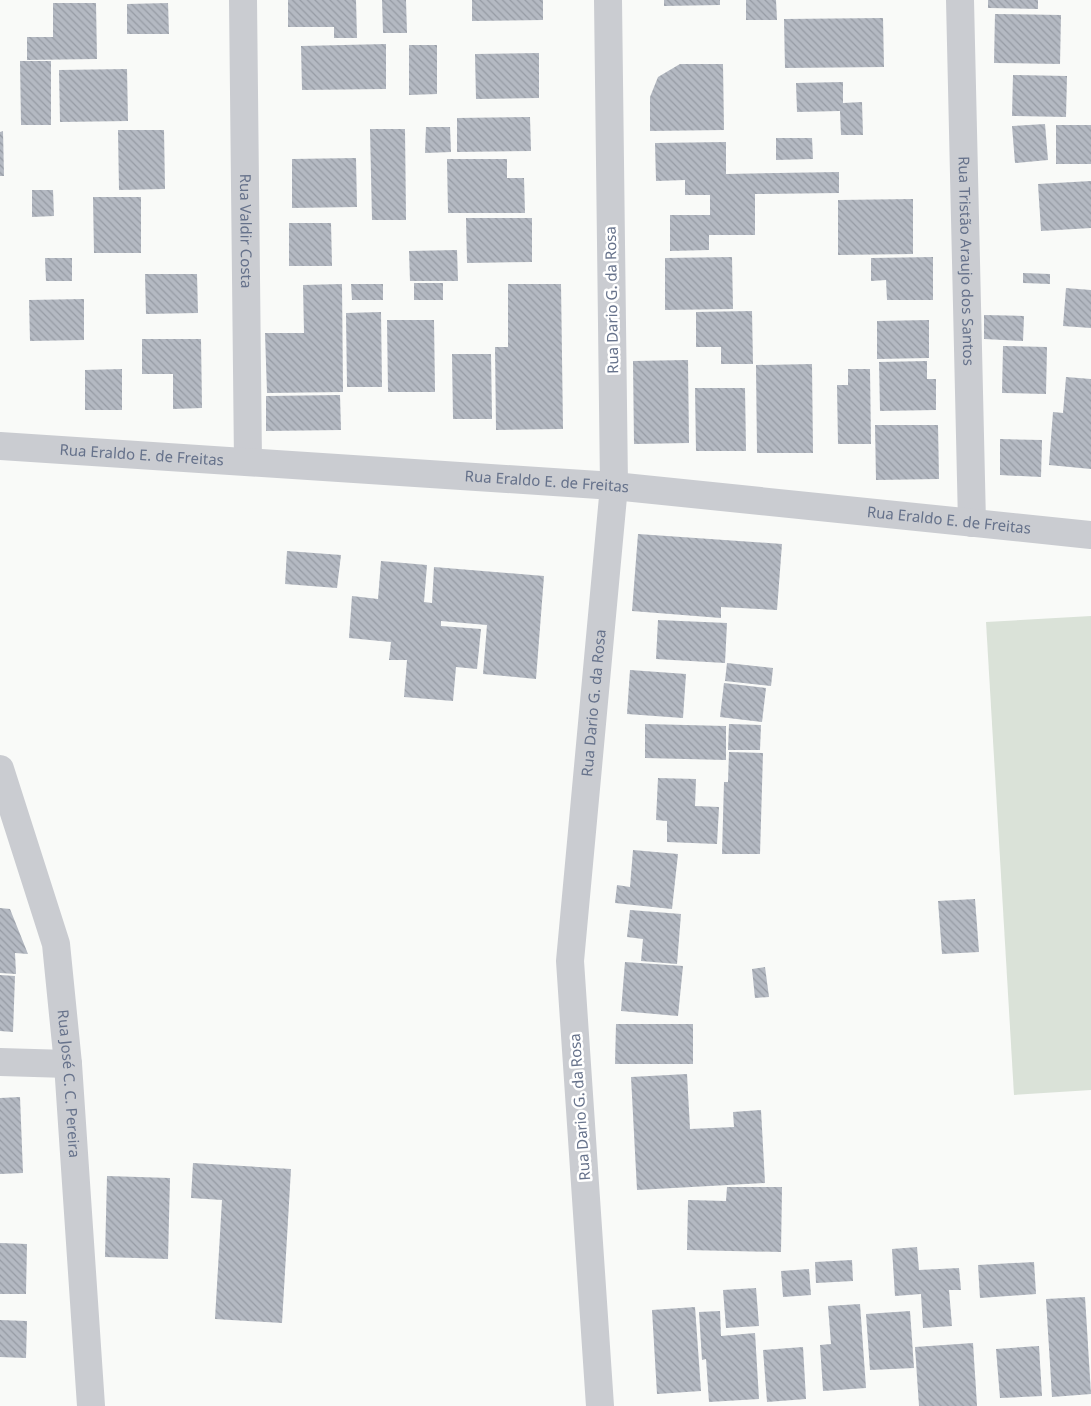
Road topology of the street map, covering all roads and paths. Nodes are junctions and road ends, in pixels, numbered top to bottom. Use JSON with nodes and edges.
{"nodes":[{"id":1,"x":243,"y":0,"type":"edge"},
{"id":2,"x":608,"y":0,"type":"edge"},
{"id":3,"x":960,"y":0,"type":"edge"},
{"id":4,"x":0,"y":446,"type":"edge"},
{"id":5,"x":248,"y":462,"type":"junction"},
{"id":6,"x":614,"y":486,"type":"junction"},
{"id":7,"x":972,"y":523,"type":"junction"},
{"id":8,"x":1091,"y":535,"type":"edge"},
{"id":9,"x":0,"y":769,"type":"edge"},
{"id":10,"x":0,"y":1062,"type":"edge"},
{"id":11,"x":68,"y":1064,"type":"junction"},
{"id":12,"x":92,"y":1406,"type":"edge"},
{"id":13,"x":600,"y":1406,"type":"edge"}],
"edges":[{"from":1,"to":5,"type":"street","name":"Rua Valdir Costa"},
{"from":2,"to":6,"type":"street","name":"Rua Dario G. da Rosa"},
{"from":3,"to":7,"type":"street","name":"Rua Tristão Araujo dos Santos"},
{"from":4,"to":5,"type":"street","name":"Rua Eraldo E. de Freitas"},
{"from":5,"to":6,"type":"street","name":"Rua Eraldo E. de Freitas"},
{"from":6,"to":7,"type":"street","name":"Rua Eraldo E. de Freitas"},
{"from":6,"to":13,"type":"street","name":"Rua Dario G. da Rosa"},
{"from":7,"to":8,"type":"street","name":"Rua Eraldo E. de Freitas"},
{"from":9,"to":11,"type":"street","name":"Rua José C. C. Pereira"},
{"from":10,"to":11,"type":"street"},
{"from":11,"to":12,"type":"street","name":"Rua José C. C. Pereira"}]}
